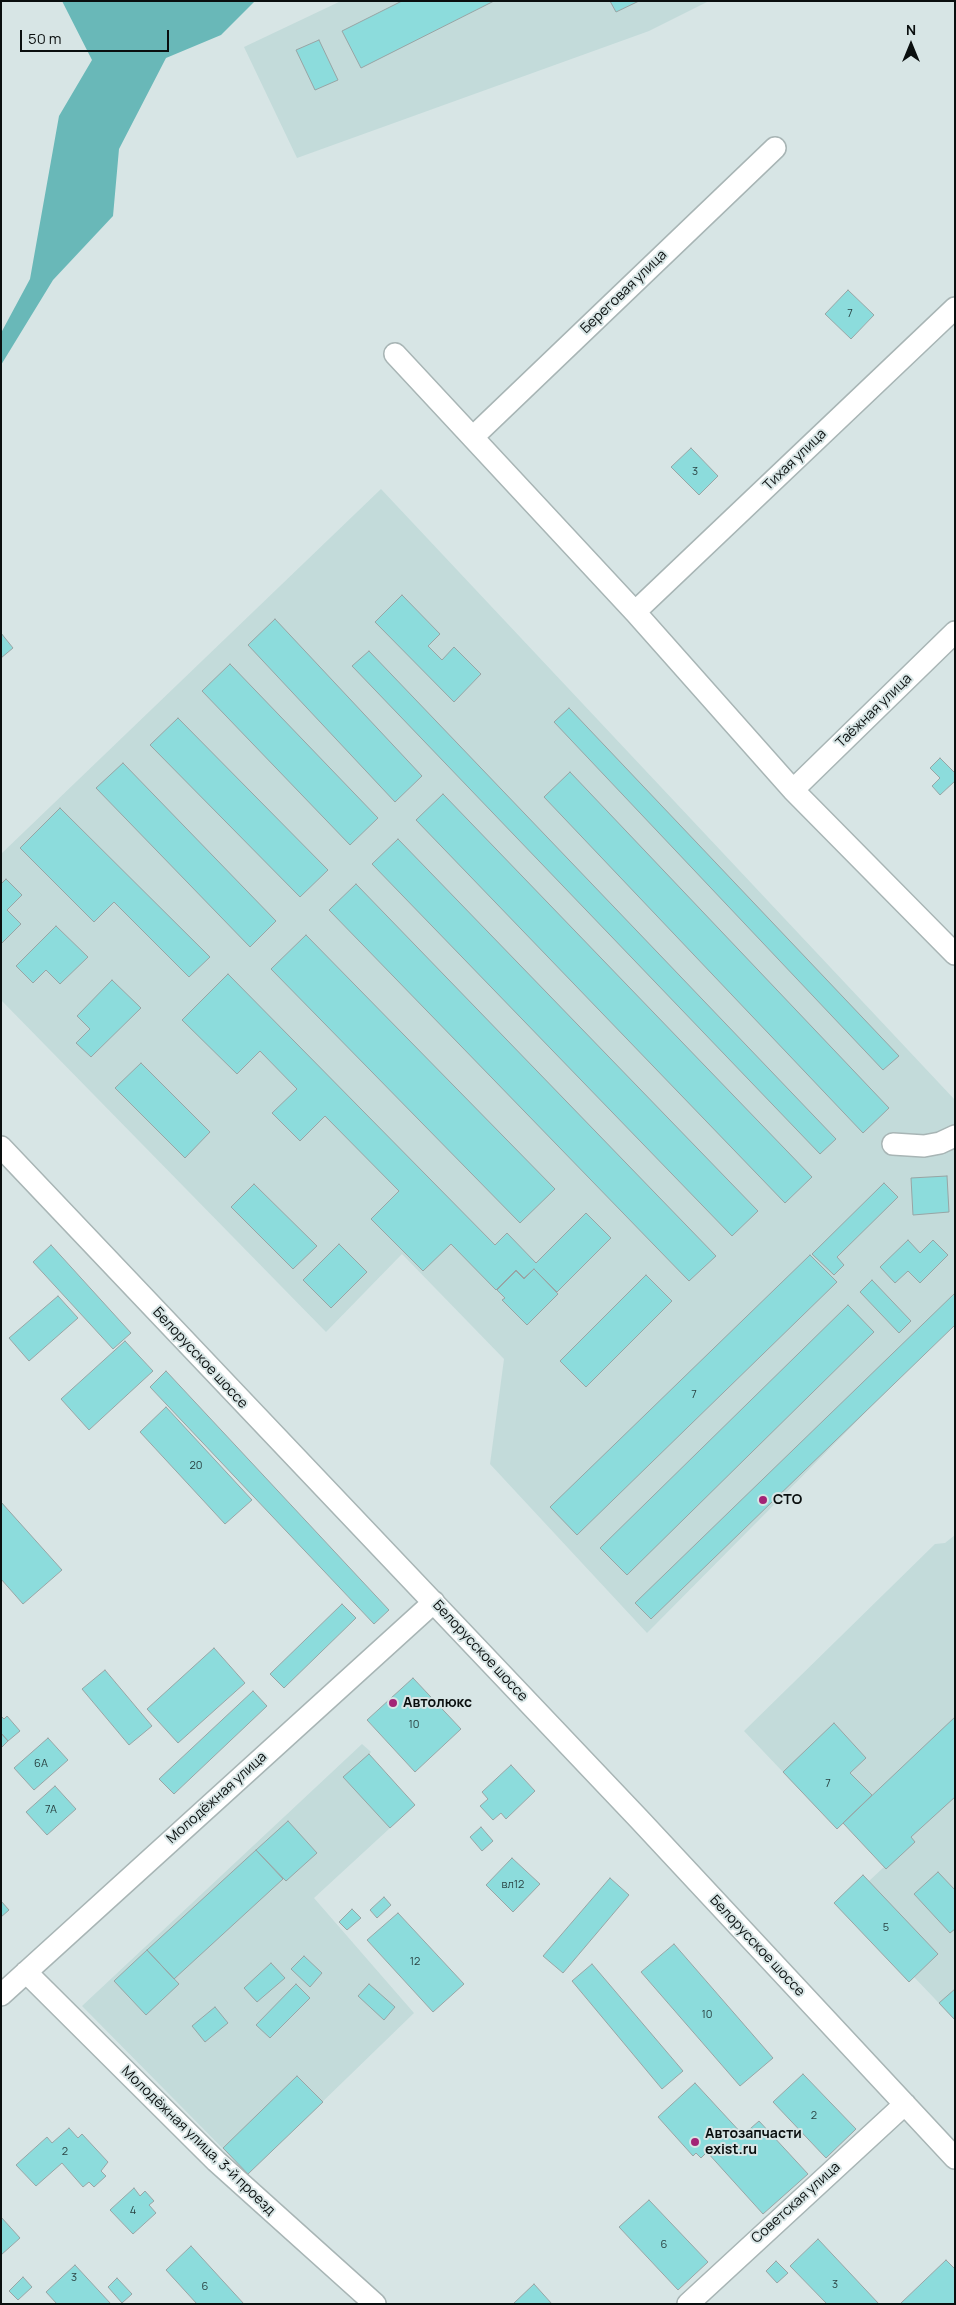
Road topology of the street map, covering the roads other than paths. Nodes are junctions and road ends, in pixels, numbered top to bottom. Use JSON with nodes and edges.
{"nodes":[{"id":1,"x":775,"y":148,"type":"dead end"},
{"id":2,"x":955,"y":308,"type":"edge"},
{"id":3,"x":395,"y":354,"type":"dead end"},
{"id":4,"x":472,"y":437,"type":"junction"},
{"id":5,"x":635,"y":612,"type":"junction"},
{"id":6,"x":955,"y":632,"type":"edge"},
{"id":7,"x":793,"y":790,"type":"junction"},
{"id":8,"x":955,"y":954,"type":"edge"},
{"id":9,"x":955,"y":1136,"type":"edge"},
{"id":10,"x":893,"y":1144,"type":"dead end"},
{"id":11,"x":1,"y":1147,"type":"edge"},
{"id":12,"x":434,"y":1602,"type":"junction"},
{"id":13,"x":26,"y":1972,"type":"junction"},
{"id":14,"x":1,"y":1995,"type":"edge"},
{"id":15,"x":905,"y":2104,"type":"junction"},
{"id":16,"x":955,"y":2158,"type":"edge"},
{"id":17,"x":375,"y":2304,"type":"edge"},
{"id":18,"x":688,"y":2304,"type":"edge"}],
"edges":[{"from":1,"to":4,"type":"street","name":"Береговая улица"},
{"from":2,"to":5,"type":"street","name":"Тихая улица"},
{"from":3,"to":4,"type":"street"},
{"from":4,"to":5,"type":"street"},
{"from":5,"to":7,"type":"street"},
{"from":6,"to":7,"type":"street","name":"Таёжная улица"},
{"from":7,"to":8,"type":"street"},
{"from":9,"to":10,"type":"street"},
{"from":11,"to":12,"type":"street","name":"Белорусское шоссе"},
{"from":12,"to":13,"type":"street","name":"Молодёжная улица"},
{"from":12,"to":15,"type":"street","name":"Белорусское шоссе"},
{"from":13,"to":14,"type":"street","name":"Молодёжная улица"},
{"from":13,"to":17,"type":"street","name":"Молодёжная улица, 3-й проезд"},
{"from":15,"to":16,"type":"street","name":"Белорусское шоссе"},
{"from":15,"to":18,"type":"street","name":"Советская улица"}]}
